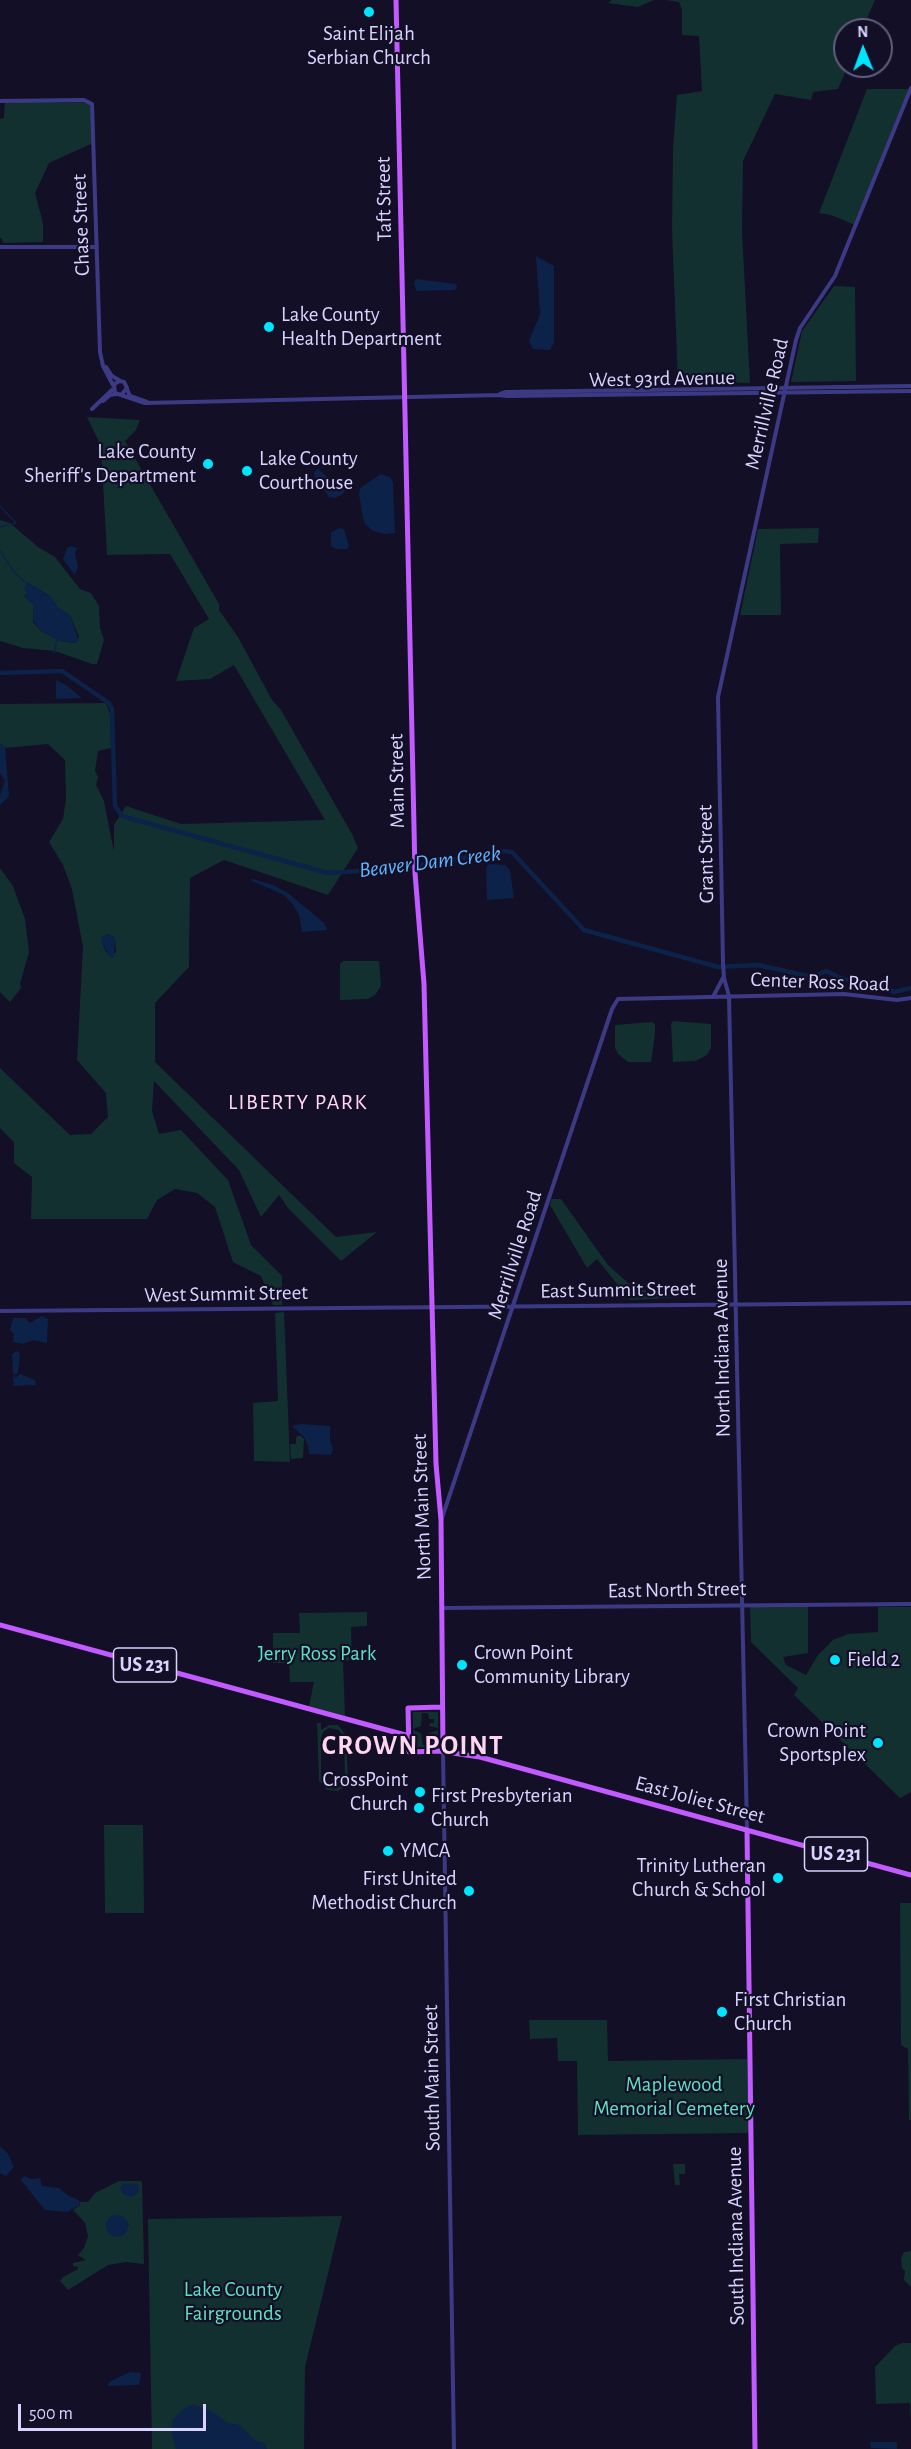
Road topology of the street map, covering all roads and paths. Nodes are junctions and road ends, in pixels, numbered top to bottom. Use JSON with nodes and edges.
{"nodes":[{"id":1,"x":396,"y":0,"type":"edge"},
{"id":2,"x":911,"y":88,"type":"edge"},
{"id":3,"x":0,"y":101,"type":"edge"},
{"id":4,"x":97,"y":247,"type":"junction"},
{"id":5,"x":0,"y":248,"type":"edge"},
{"id":6,"x":101,"y":346,"type":"junction"},
{"id":7,"x":120,"y":381,"type":"junction"},
{"id":8,"x":113,"y":387,"type":"junction"},
{"id":9,"x":127,"y":388,"type":"junction"},
{"id":10,"x":911,"y":388,"type":"edge"},
{"id":11,"x":785,"y":390,"type":"junction"},
{"id":12,"x":119,"y":394,"type":"junction"},
{"id":13,"x":405,"y":398,"type":"junction"},
{"id":14,"x":148,"y":402,"type":"junction"},
{"id":15,"x":97,"y":405,"type":"junction"},
{"id":16,"x":92,"y":409,"type":"dead end"},
{"id":17,"x":718,"y":710,"type":"joint"},
{"id":18,"x":724,"y":978,"type":"junction"},
{"id":19,"x":714,"y":996,"type":"junction"},
{"id":20,"x":729,"y":996,"type":"junction"},
{"id":21,"x":911,"y":998,"type":"edge"},
{"id":22,"x":618,"y":999,"type":"joint"},
{"id":23,"x":736,"y":1303,"type":"junction"},
{"id":24,"x":911,"y":1303,"type":"edge"},
{"id":25,"x":514,"y":1306,"type":"junction"},
{"id":26,"x":434,"y":1307,"type":"junction"},
{"id":27,"x":0,"y":1311,"type":"edge"},
{"id":28,"x":441,"y":1520,"type":"junction"},
{"id":29,"x":743,"y":1604,"type":"junction"},
{"id":30,"x":911,"y":1604,"type":"edge"},
{"id":31,"x":442,"y":1608,"type":"junction"},
{"id":32,"x":0,"y":1625,"type":"edge"},
{"id":33,"x":745,"y":1699,"type":"joint"},
{"id":34,"x":441,"y":1707,"type":"junction"},
{"id":35,"x":409,"y":1736,"type":"junction"},
{"id":36,"x":443,"y":1752,"type":"junction"},
{"id":37,"x":747,"y":1830,"type":"junction"},
{"id":38,"x":911,"y":1875,"type":"edge"},
{"id":39,"x":454,"y":2449,"type":"edge"},
{"id":40,"x":755,"y":2449,"type":"edge"}],
"edges":[{"from":1,"to":13,"type":"main road","name":"Taft Street"},
{"from":2,"to":11,"type":"street","name":"Merrillville Road"},
{"from":3,"to":4,"type":"street","name":"Chase Street"},
{"from":4,"to":5,"type":"street"},
{"from":4,"to":6,"type":"street","name":"Chase Street"},
{"from":6,"to":7,"type":"street"},
{"from":6,"to":8,"type":"street"},
{"from":7,"to":8,"type":"street"},
{"from":7,"to":9,"type":"street"},
{"from":8,"to":12,"type":"street"},
{"from":8,"to":15,"type":"street"},
{"from":9,"to":12,"type":"street"},
{"from":9,"to":14,"type":"street"},
{"from":10,"to":11,"type":"street","name":"West 93rd Avenue"},
{"from":11,"to":13,"type":"street","name":"West 93rd Avenue"},
{"from":11,"to":17,"type":"street","name":"Merrillville Road"},
{"from":12,"to":14,"type":"street","name":"West 93rd Avenue"},
{"from":12,"to":15,"type":"street"},
{"from":13,"to":14,"type":"street","name":"West 93rd Avenue"},
{"from":13,"to":26,"type":"main road","name":"Main Street"},
{"from":15,"to":16,"type":"street"},
{"from":17,"to":18,"type":"street","name":"Grant Street"},
{"from":18,"to":19,"type":"street"},
{"from":18,"to":20,"type":"street","name":"Grant Street"},
{"from":19,"to":20,"type":"street","name":"Center Ross Road"},
{"from":19,"to":22,"type":"street","name":"Center Ross Road"},
{"from":20,"to":21,"type":"street","name":"Center Ross Road"},
{"from":20,"to":23,"type":"street","name":"North Indiana Avenue"},
{"from":22,"to":25,"type":"street","name":"Merrillville Road"},
{"from":23,"to":24,"type":"street","name":"East Summit Street"},
{"from":23,"to":25,"type":"street","name":"East Summit Street"},
{"from":23,"to":29,"type":"street","name":"North Indiana Avenue"},
{"from":25,"to":26,"type":"street","name":"East Summit Street"},
{"from":25,"to":28,"type":"street","name":"Merrillville Road"},
{"from":26,"to":27,"type":"street","name":"West Summit Street"},
{"from":26,"to":28,"type":"main road","name":"North Main Street"},
{"from":28,"to":31,"type":"main road","name":"North Main Street"},
{"from":29,"to":30,"type":"street","name":"East North Street"},
{"from":29,"to":31,"type":"street","name":"East North Street"},
{"from":29,"to":33,"type":"street","name":"North Indiana Avenue"},
{"from":31,"to":34,"type":"main road","name":"North Main Street"},
{"from":32,"to":35,"type":"main road","number":"US 231"},
{"from":33,"to":37,"type":"street","name":"South Indiana Avenue"},
{"from":34,"to":35,"type":"main road","number":"US 231"},
{"from":34,"to":36,"type":"main road","name":"South Main Street"},
{"from":35,"to":36,"type":"main road","number":"US 231"},
{"from":36,"to":37,"type":"main road","name":"East Joliet Street","number":"US 231"},
{"from":36,"to":39,"type":"street","name":"South Main Street"},
{"from":37,"to":38,"type":"main road","name":"East Joliet Street","number":"US 231"},
{"from":37,"to":40,"type":"main road","name":"South Indiana Avenue"}]}
